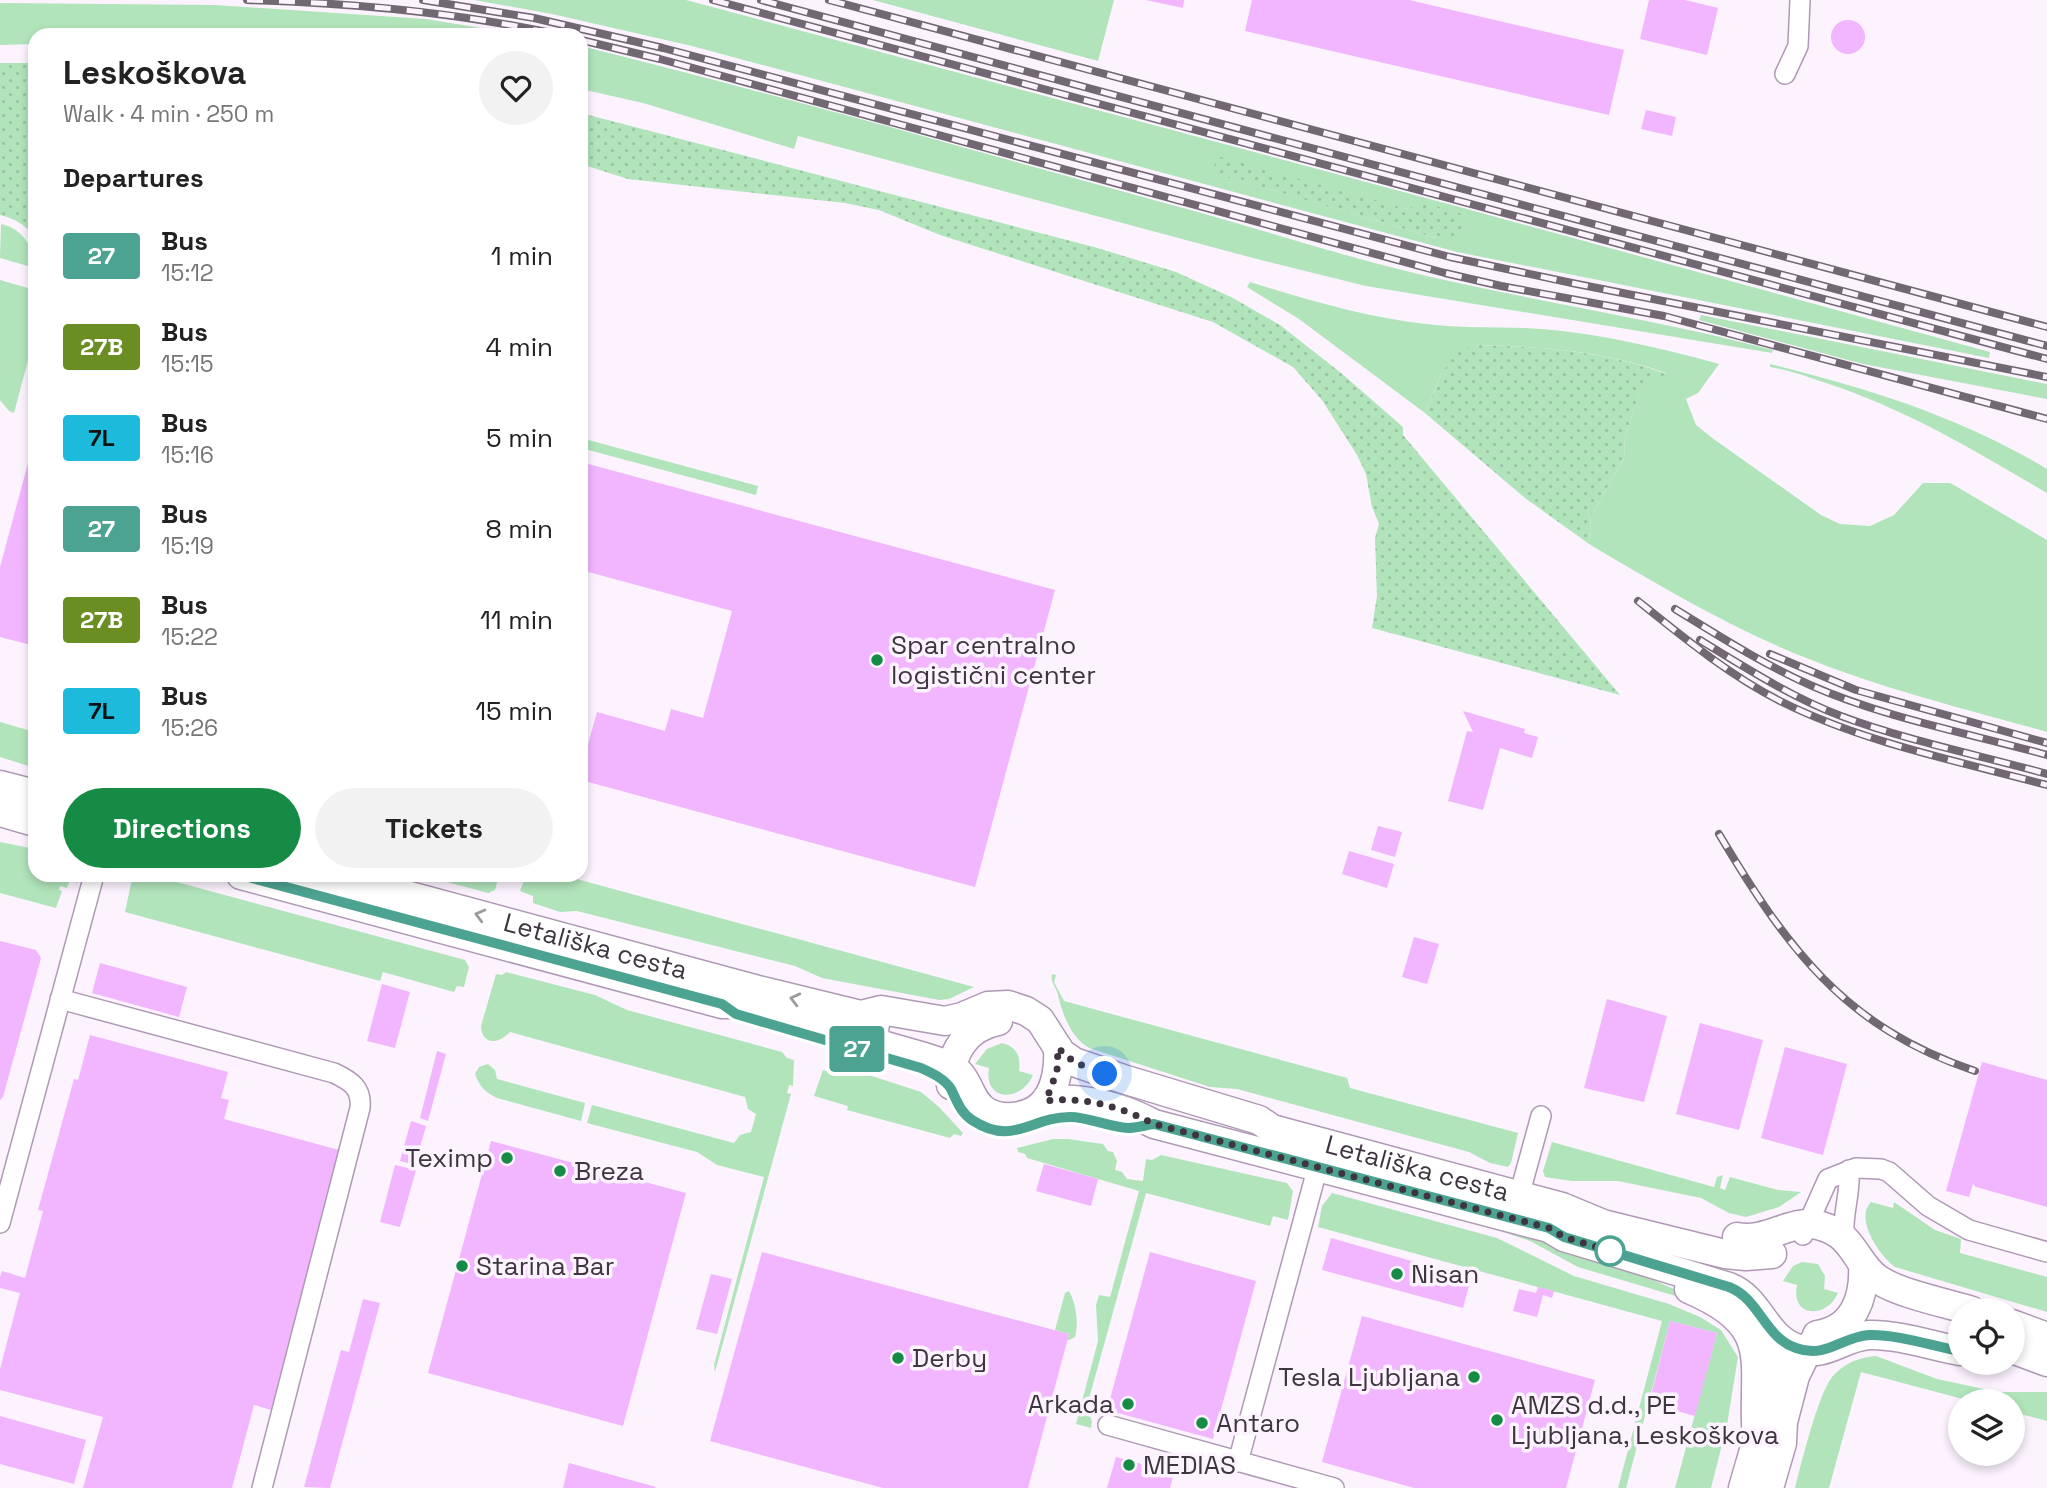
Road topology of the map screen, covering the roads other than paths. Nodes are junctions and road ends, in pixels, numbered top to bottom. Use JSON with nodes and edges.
{"nodes":[{"id":1,"x":1800,"y":0,"type":"edge"},
{"id":2,"x":1785,"y":74,"type":"dead end"},
{"id":3,"x":28,"y":795,"type":"edge"},
{"id":4,"x":1,"y":799,"type":"edge"},
{"id":5,"x":28,"y":817,"type":"edge"},
{"id":6,"x":92,"y":882,"type":"edge"},
{"id":7,"x":267,"y":882,"type":"edge"},
{"id":8,"x":358,"y":882,"type":"edge"},
{"id":9,"x":60,"y":999,"type":"junction"},
{"id":10,"x":861,"y":1015,"type":"junction"},
{"id":11,"x":966,"y":1037,"type":"junction"},
{"id":12,"x":1058,"y":1060,"type":"junction"},
{"id":13,"x":951,"y":1078,"type":"junction"},
{"id":14,"x":1046,"y":1101,"type":"junction"},
{"id":15,"x":1541,"y":1116,"type":"dead end"},
{"id":16,"x":1154,"y":1124,"type":"junction"},
{"id":17,"x":1318,"y":1166,"type":"junction"},
{"id":18,"x":1841,"y":1173,"type":"junction"},
{"id":19,"x":1520,"y":1196,"type":"junction"},
{"id":20,"x":1556,"y":1218,"type":"junction"},
{"id":21,"x":0,"y":1223,"type":"edge"},
{"id":22,"x":1805,"y":1231,"type":"junction"},
{"id":23,"x":1844,"y":1237,"type":"junction"},
{"id":24,"x":2047,"y":1252,"type":"edge"},
{"id":25,"x":1772,"y":1254,"type":"junction"},
{"id":26,"x":1657,"y":1265,"type":"junction"},
{"id":27,"x":1863,"y":1277,"type":"junction"},
{"id":28,"x":1756,"y":1295,"type":"junction"},
{"id":29,"x":1948,"y":1304,"type":"edge"},
{"id":30,"x":1948,"y":1315,"type":"edge"},
{"id":31,"x":1850,"y":1319,"type":"junction"},
{"id":32,"x":2025,"y":1329,"type":"edge"},
{"id":33,"x":1948,"y":1332,"type":"edge"},
{"id":34,"x":2025,"y":1334,"type":"edge"},
{"id":35,"x":1774,"y":1335,"type":"junction"},
{"id":36,"x":2047,"y":1337,"type":"edge"},
{"id":37,"x":1820,"y":1345,"type":"junction"},
{"id":38,"x":1948,"y":1349,"type":"edge"},
{"id":39,"x":2025,"y":1354,"type":"edge"},
{"id":40,"x":2025,"y":1362,"type":"edge"},
{"id":41,"x":2047,"y":1363,"type":"edge"},
{"id":42,"x":1108,"y":1425,"type":"dead end"},
{"id":43,"x":1769,"y":1442,"type":"junction"},
{"id":44,"x":1238,"y":1462,"type":"junction"},
{"id":45,"x":262,"y":1488,"type":"edge"},
{"id":46,"x":1334,"y":1488,"type":"edge"},
{"id":47,"x":1744,"y":1488,"type":"edge"},
{"id":48,"x":1769,"y":1488,"type":"edge"}],
"edges":[{"from":1,"to":2,"type":"street"},
{"from":3,"to":4,"type":"main road"},
{"from":4,"to":5,"type":"main road"},
{"from":6,"to":9,"type":"street"},
{"from":7,"to":13,"type":"main road","name":"Letališka cesta"},
{"from":10,"to":8,"type":"main road","name":"Letališka cesta","one_way":true},
{"from":9,"to":21,"type":"street"},
{"from":9,"to":45,"type":"street"},
{"from":10,"to":11,"type":"main road","name":"Letališka cesta"},
{"from":10,"to":12,"type":"main road","name":"Letališka cesta"},
{"from":11,"to":12,"type":"main road","name":"Letališka cesta"},
{"from":11,"to":13,"type":"main road"},
{"from":12,"to":14,"type":"main road"},
{"from":12,"to":19,"type":"main road","name":"Letališka cesta"},
{"from":13,"to":14,"type":"main road","name":"Letališka cesta"},
{"from":13,"to":16,"type":"main road","name":"Letališka cesta"},
{"from":14,"to":16,"type":"main road","name":"Letališka cesta"},
{"from":15,"to":19,"type":"street"},
{"from":16,"to":17,"type":"main road","name":"Letališka cesta"},
{"from":17,"to":20,"type":"main road","name":"Letališka cesta"},
{"from":17,"to":44,"type":"street"},
{"from":18,"to":22,"type":"street"},
{"from":18,"to":23,"type":"street"},
{"from":18,"to":24,"type":"street"},
{"from":19,"to":20,"type":"main road","name":"Letališka cesta"},
{"from":20,"to":22,"type":"main road","name":"Letališka cesta"},
{"from":20,"to":25,"type":"main road","name":"Letališka cesta"},
{"from":20,"to":26,"type":"main road","name":"Letališka cesta"},
{"from":20,"to":28,"type":"main road","name":"Letališka cesta"},
{"from":22,"to":23,"type":"main road"},
{"from":22,"to":25,"type":"main road","name":"Letališka cesta"},
{"from":22,"to":27,"type":"main road"},
{"from":23,"to":27,"type":"main road"},
{"from":25,"to":28,"type":"main road"},
{"from":26,"to":28,"type":"main road","name":"Letališka cesta"},
{"from":26,"to":43,"type":"main road"},
{"from":27,"to":29,"type":"main road"},
{"from":27,"to":30,"type":"main road"},
{"from":27,"to":31,"type":"main road"},
{"from":28,"to":35,"type":"main road","name":"Letališka cesta"},
{"from":28,"to":37,"type":"main road","name":"Letališka cesta"},
{"from":31,"to":33,"type":"main road"},
{"from":31,"to":37,"type":"main road"},
{"from":32,"to":36,"type":"main road"},
{"from":34,"to":36,"type":"main road"},
{"from":35,"to":37,"type":"main road"},
{"from":35,"to":43,"type":"main road"},
{"from":37,"to":38,"type":"main road"},
{"from":37,"to":43,"type":"main road"},
{"from":39,"to":41,"type":"main road"},
{"from":40,"to":41,"type":"main road"},
{"from":42,"to":44,"type":"street"},
{"from":43,"to":47,"type":"main road"},
{"from":43,"to":48,"type":"main road"},
{"from":44,"to":46,"type":"street"}]}
